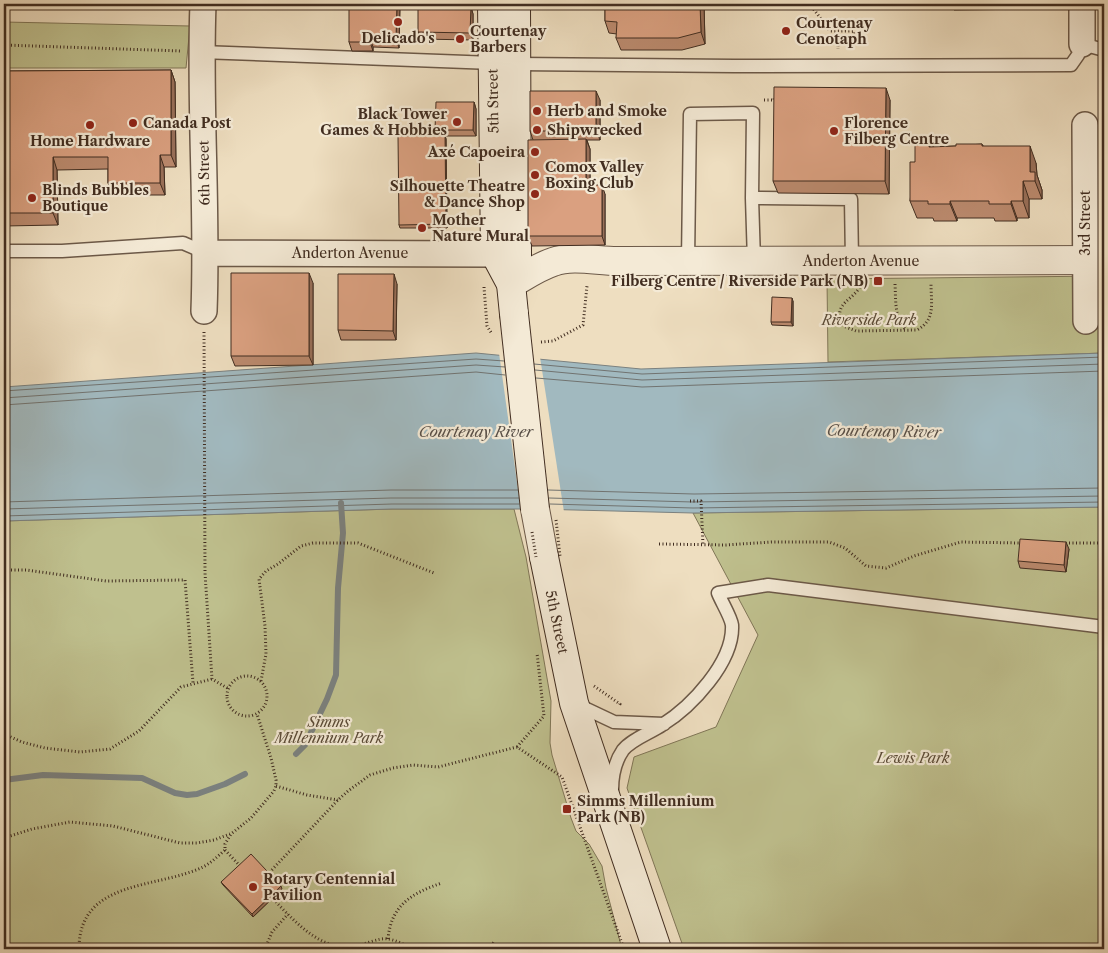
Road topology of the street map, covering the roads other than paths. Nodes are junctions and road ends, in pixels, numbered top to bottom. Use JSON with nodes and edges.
{"nodes":[{"id":1,"x":203,"y":4,"type":"edge"},
{"id":2,"x":492,"y":4,"type":"edge"},
{"id":3,"x":516,"y":4,"type":"edge"},
{"id":4,"x":1082,"y":4,"type":"edge"},
{"id":5,"x":1093,"y":47,"type":"edge"},
{"id":6,"x":201,"y":52,"type":"junction"},
{"id":7,"x":505,"y":64,"type":"junction"},
{"id":8,"x":1085,"y":125,"type":"dead end"},
{"id":9,"x":752,"y":198,"type":"junction"},
{"id":10,"x":4,"y":251,"type":"edge"},
{"id":11,"x":206,"y":253,"type":"junction"},
{"id":12,"x":495,"y":254,"type":"junction"},
{"id":13,"x":1095,"y":260,"type":"edge"},
{"id":14,"x":688,"y":261,"type":"junction"},
{"id":15,"x":754,"y":261,"type":"junction"},
{"id":16,"x":857,"y":261,"type":"junction"},
{"id":17,"x":511,"y":284,"type":"junction"},
{"id":18,"x":204,"y":311,"type":"road end"},
{"id":19,"x":1086,"y":321,"type":"dead end"},
{"id":20,"x":1104,"y":627,"type":"edge"},
{"id":21,"x":574,"y":703,"type":"junction"},
{"id":22,"x":664,"y":724,"type":"junction"},
{"id":23,"x":611,"y":814,"type":"junction"},
{"id":24,"x":657,"y":949,"type":"edge"}],
"edges":[{"from":1,"to":6,"type":"street","name":"6th Street"},
{"from":2,"to":7,"type":"main road","name":"5th Street"},
{"from":3,"to":7,"type":"main road","name":"5th Street"},
{"from":4,"to":5,"type":"street"},
{"from":5,"to":7,"type":"lane"},
{"from":6,"to":7,"type":"lane"},
{"from":6,"to":11,"type":"street","name":"6th Street"},
{"from":7,"to":12,"type":"main road","name":"5th Street"},
{"from":7,"to":17,"type":"main road","name":"5th Street"},
{"from":8,"to":13,"type":"street","name":"3rd Street"},
{"from":9,"to":14,"type":"lane"},
{"from":9,"to":15,"type":"lane"},
{"from":9,"to":16,"type":"lane"},
{"from":10,"to":11,"type":"lane"},
{"from":11,"to":12,"type":"street","name":"Anderton Avenue"},
{"from":11,"to":18,"type":"street","name":"6th Street"},
{"from":12,"to":17,"type":"main road","name":"5th Street"},
{"from":13,"to":16,"type":"main road","name":"Anderton Avenue"},
{"from":13,"to":19,"type":"street","name":"3rd Street"},
{"from":14,"to":15,"type":"main road","name":"Anderton Avenue"},
{"from":14,"to":17,"type":"main road","name":"Anderton Avenue"},
{"from":15,"to":16,"type":"main road","name":"Anderton Avenue"},
{"from":17,"to":21,"type":"main road","name":"5th Street","bridge":true},
{"from":20,"to":22,"type":"lane"},
{"from":21,"to":22,"type":"lane"},
{"from":21,"to":23,"type":"main road","name":"5th Street"},
{"from":22,"to":23,"type":"lane"},
{"from":23,"to":24,"type":"main road","name":"5th Street"}]}
